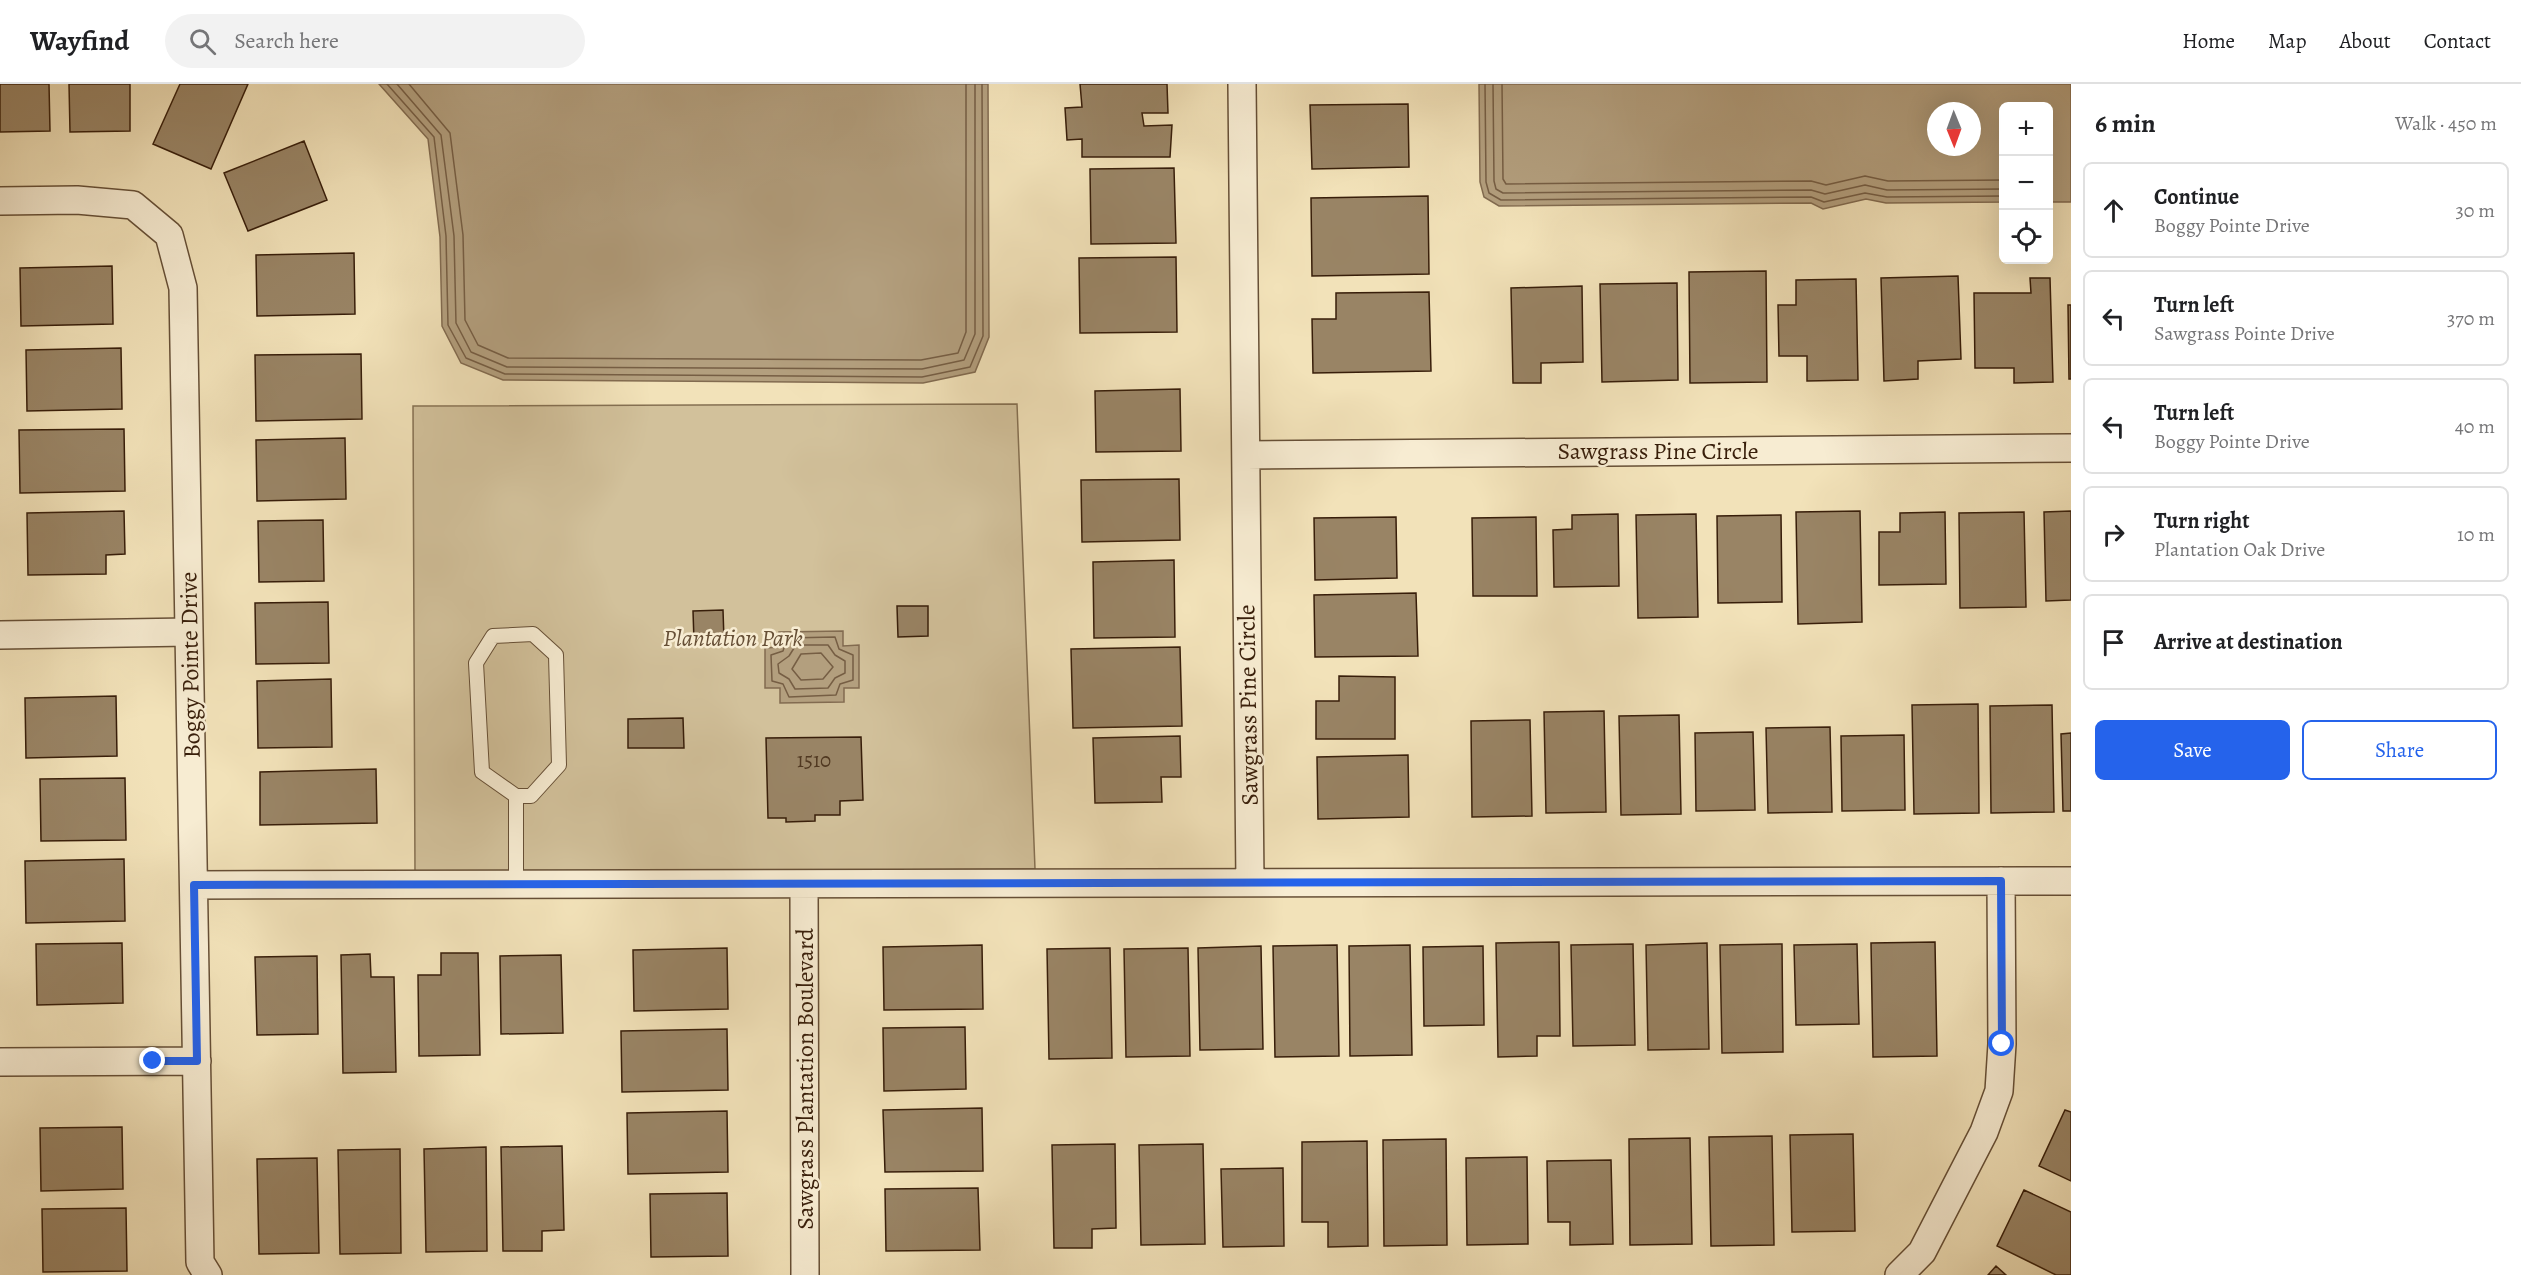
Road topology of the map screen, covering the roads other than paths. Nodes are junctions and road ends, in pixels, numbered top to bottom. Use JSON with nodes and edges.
{"nodes":[{"id":1,"x":1242,"y":84,"type":"edge"},
{"id":2,"x":0,"y":201,"type":"edge"},
{"id":3,"x":2071,"y":448,"type":"edge"},
{"id":4,"x":1246,"y":455,"type":"junction"},
{"id":5,"x":189,"y":632,"type":"junction"},
{"id":6,"x":0,"y":635,"type":"edge"},
{"id":7,"x":516,"y":796,"type":"junction"},
{"id":8,"x":2001,"y":881,"type":"junction"},
{"id":9,"x":2071,"y":881,"type":"edge"},
{"id":10,"x":1250,"y":882,"type":"junction"},
{"id":11,"x":516,"y":884,"type":"junction"},
{"id":12,"x":804,"y":884,"type":"junction"},
{"id":13,"x":194,"y":885,"type":"junction"},
{"id":14,"x":197,"y":1061,"type":"junction"},
{"id":15,"x":0,"y":1062,"type":"edge"},
{"id":16,"x":207,"y":1275,"type":"edge"},
{"id":17,"x":805,"y":1275,"type":"edge"},
{"id":18,"x":1899,"y":1275,"type":"edge"}],
"edges":[{"from":1,"to":4,"type":"street","name":"Sawgrass Pine Circle"},
{"from":2,"to":5,"type":"street","name":"Boggy Pointe Drive"},
{"from":3,"to":4,"type":"street","name":"Sawgrass Pine Circle"},
{"from":4,"to":10,"type":"street","name":"Sawgrass Pine Circle"},
{"from":5,"to":6,"type":"street"},
{"from":5,"to":13,"type":"street","name":"Boggy Pointe Drive"},
{"from":7,"to":7,"type":"lane"},
{"from":7,"to":11,"type":"lane"},
{"from":8,"to":9,"type":"street"},
{"from":8,"to":10,"type":"street"},
{"from":8,"to":18,"type":"street"},
{"from":10,"to":12,"type":"street"},
{"from":11,"to":12,"type":"street"},
{"from":11,"to":13,"type":"street"},
{"from":12,"to":17,"type":"street","name":"Sawgrass Plantation Boulevard"},
{"from":13,"to":14,"type":"street","name":"Boggy Pointe Drive"},
{"from":14,"to":15,"type":"street"},
{"from":14,"to":16,"type":"street","name":"Boggy Pointe Drive"}]}
